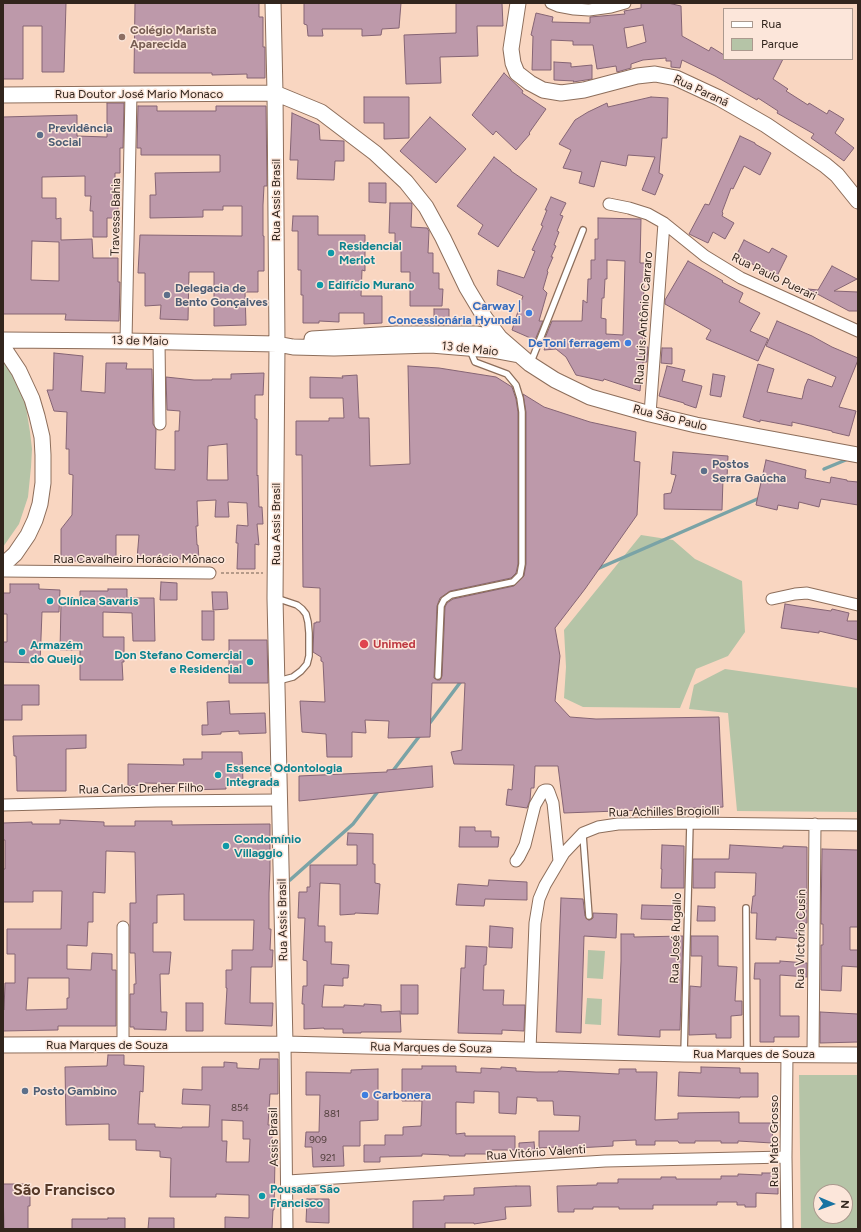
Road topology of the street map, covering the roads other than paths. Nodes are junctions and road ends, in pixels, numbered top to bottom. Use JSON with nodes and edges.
{"nodes":[{"id":1,"x":273,"y":3,"type":"edge"},
{"id":2,"x":518,"y":3,"type":"edge"},
{"id":3,"x":551,"y":3,"type":"edge"},
{"id":4,"x":625,"y":3,"type":"edge"},
{"id":5,"x":131,"y":93,"type":"junction"},
{"id":6,"x":275,"y":93,"type":"junction"},
{"id":7,"x":3,"y":95,"type":"edge"},
{"id":8,"x":858,"y":201,"type":"edge"},
{"id":9,"x":609,"y":204,"type":"dead end"},
{"id":10,"x":664,"y":223,"type":"junction"},
{"id":11,"x":582,"y":230,"type":"dead end"},
{"id":12,"x":858,"y":331,"type":"edge"},
{"id":13,"x":493,"y":337,"type":"junction"},
{"id":14,"x":3,"y":340,"type":"edge"},
{"id":15,"x":126,"y":340,"type":"junction"},
{"id":16,"x":159,"y":341,"type":"junction"},
{"id":17,"x":277,"y":344,"type":"junction"},
{"id":18,"x":431,"y":345,"type":"junction"},
{"id":19,"x":3,"y":347,"type":"edge"},
{"id":20,"x":469,"y":348,"type":"junction"},
{"id":21,"x":524,"y":360,"type":"junction"},
{"id":22,"x":650,"y":414,"type":"junction"},
{"id":23,"x":160,"y":424,"type":"dead end"},
{"id":24,"x":858,"y":455,"type":"edge"},
{"id":25,"x":3,"y":565,"type":"edge"},
{"id":26,"x":3,"y":571,"type":"edge"},
{"id":27,"x":210,"y":573,"type":"road end"},
{"id":28,"x":276,"y":598,"type":"junction"},
{"id":29,"x":772,"y":599,"type":"dead end"},
{"id":30,"x":858,"y":605,"type":"edge"},
{"id":31,"x":438,"y":676,"type":"dead end"},
{"id":32,"x":278,"y":681,"type":"junction"},
{"id":33,"x":280,"y":800,"type":"junction"},
{"id":34,"x":3,"y":805,"type":"edge"},
{"id":35,"x":690,"y":823,"type":"junction"},
{"id":36,"x":815,"y":824,"type":"junction"},
{"id":37,"x":858,"y":825,"type":"edge"},
{"id":38,"x":583,"y":833,"type":"junction"},
{"id":39,"x":559,"y":861,"type":"junction"},
{"id":40,"x":516,"y":862,"type":"dead end"},
{"id":41,"x":746,"y":908,"type":"dead end"},
{"id":42,"x":589,"y":916,"type":"dead end"},
{"id":43,"x":123,"y":928,"type":"dead end"},
{"id":44,"x":285,"y":1044,"type":"junction"},
{"id":45,"x":3,"y":1045,"type":"edge"},
{"id":46,"x":123,"y":1045,"type":"junction"},
{"id":47,"x":530,"y":1050,"type":"junction"},
{"id":48,"x":684,"y":1054,"type":"junction"},
{"id":49,"x":748,"y":1054,"type":"junction"},
{"id":50,"x":787,"y":1054,"type":"junction"},
{"id":51,"x":812,"y":1054,"type":"junction"},
{"id":52,"x":858,"y":1055,"type":"edge"},
{"id":53,"x":786,"y":1157,"type":"junction"},
{"id":54,"x":288,"y":1181,"type":"junction"},
{"id":55,"x":287,"y":1229,"type":"edge"},
{"id":56,"x":788,"y":1229,"type":"edge"}],
"edges":[{"from":1,"to":6,"type":"street","name":"Rua Assis Brasil"},
{"from":2,"to":8,"type":"street","name":"Rua Paraná"},
{"from":3,"to":4,"type":"street"},
{"from":5,"to":6,"type":"street","name":"Rua Doutor José Mario Monaco"},
{"from":5,"to":7,"type":"street","name":"Rua Doutor José Mario Monaco"},
{"from":5,"to":15,"type":"street","name":"Travessa Bahia"},
{"from":6,"to":13,"type":"street","name":"Rua São Paulo"},
{"from":6,"to":17,"type":"street","name":"Rua Assis Brasil"},
{"from":9,"to":10,"type":"street","name":"Rua Paulo Puerari"},
{"from":10,"to":12,"type":"street","name":"Rua Paulo Puerari"},
{"from":10,"to":22,"type":"street","name":"Rua Luis Antônio Carraro"},
{"from":11,"to":21,"type":"lane"},
{"from":13,"to":17,"type":"street","name":"13 de Maio"},
{"from":13,"to":18,"type":"street"},
{"from":13,"to":21,"type":"street","name":"Rua São Paulo"},
{"from":14,"to":15,"type":"street","name":"13 de Maio"},
{"from":15,"to":16,"type":"street","name":"13 de Maio"},
{"from":16,"to":17,"type":"street","name":"13 de Maio"},
{"from":16,"to":23,"type":"street"},
{"from":17,"to":18,"type":"street","name":"13 de Maio"},
{"from":17,"to":28,"type":"street","name":"Rua Assis Brasil"},
{"from":18,"to":20,"type":"street","name":"13 de Maio"},
{"from":19,"to":25,"type":"street"},
{"from":20,"to":21,"type":"street","name":"13 de Maio"},
{"from":20,"to":31,"type":"lane"},
{"from":21,"to":22,"type":"street","name":"Rua São Paulo"},
{"from":22,"to":24,"type":"street","name":"Rua São Paulo"},
{"from":26,"to":27,"type":"street","name":"Rua Cavalheiro Horácio Mônaco"},
{"from":28,"to":32,"type":"street","name":"Rua Assis Brasil"},
{"from":28,"to":32,"type":"lane"},
{"from":29,"to":30,"type":"street"},
{"from":32,"to":33,"type":"street","name":"Rua Assis Brasil"},
{"from":33,"to":34,"type":"street","name":"Rua Carlos Dreher Filho"},
{"from":33,"to":44,"type":"street","name":"Rua Assis Brasil"},
{"from":35,"to":36,"type":"street","name":"Rua Achilles Brogiolli"},
{"from":35,"to":38,"type":"street","name":"Rua Achilles Brogiolli"},
{"from":35,"to":48,"type":"lane","name":"Rua José Rugallo"},
{"from":36,"to":37,"type":"street","name":"Rua Achilles Brogiolli"},
{"from":36,"to":51,"type":"street","name":"Rua VIctorio Cusin"},
{"from":38,"to":39,"type":"street","name":"Rua Achilles Brogiolli"},
{"from":38,"to":42,"type":"lane"},
{"from":39,"to":40,"type":"street"},
{"from":39,"to":47,"type":"street","name":"Rua Achilles Brogiolli"},
{"from":41,"to":49,"type":"lane"},
{"from":43,"to":46,"type":"street"},
{"from":44,"to":46,"type":"street","name":"Rua Marques de Souza"},
{"from":44,"to":47,"type":"street","name":"Rua Marques de Souza"},
{"from":44,"to":54,"type":"street","name":"Assis Brasil"},
{"from":45,"to":46,"type":"street","name":"Rua Marques de Souza"},
{"from":47,"to":48,"type":"street","name":"Rua Marques de Souza"},
{"from":48,"to":49,"type":"street","name":"Rua Marques de Souza"},
{"from":49,"to":50,"type":"street","name":"Rua Marques de Souza"},
{"from":50,"to":51,"type":"street","name":"Rua Marques de Souza"},
{"from":50,"to":53,"type":"street","name":"Rua Mato Grosso"},
{"from":51,"to":52,"type":"street","name":"Rua Marques de Souza"},
{"from":53,"to":54,"type":"street","name":"Rua Vitório Valenti"},
{"from":53,"to":56,"type":"street","name":"Rua Mato Grosso"},
{"from":54,"to":55,"type":"street","name":"Assis Brasil"}]}
